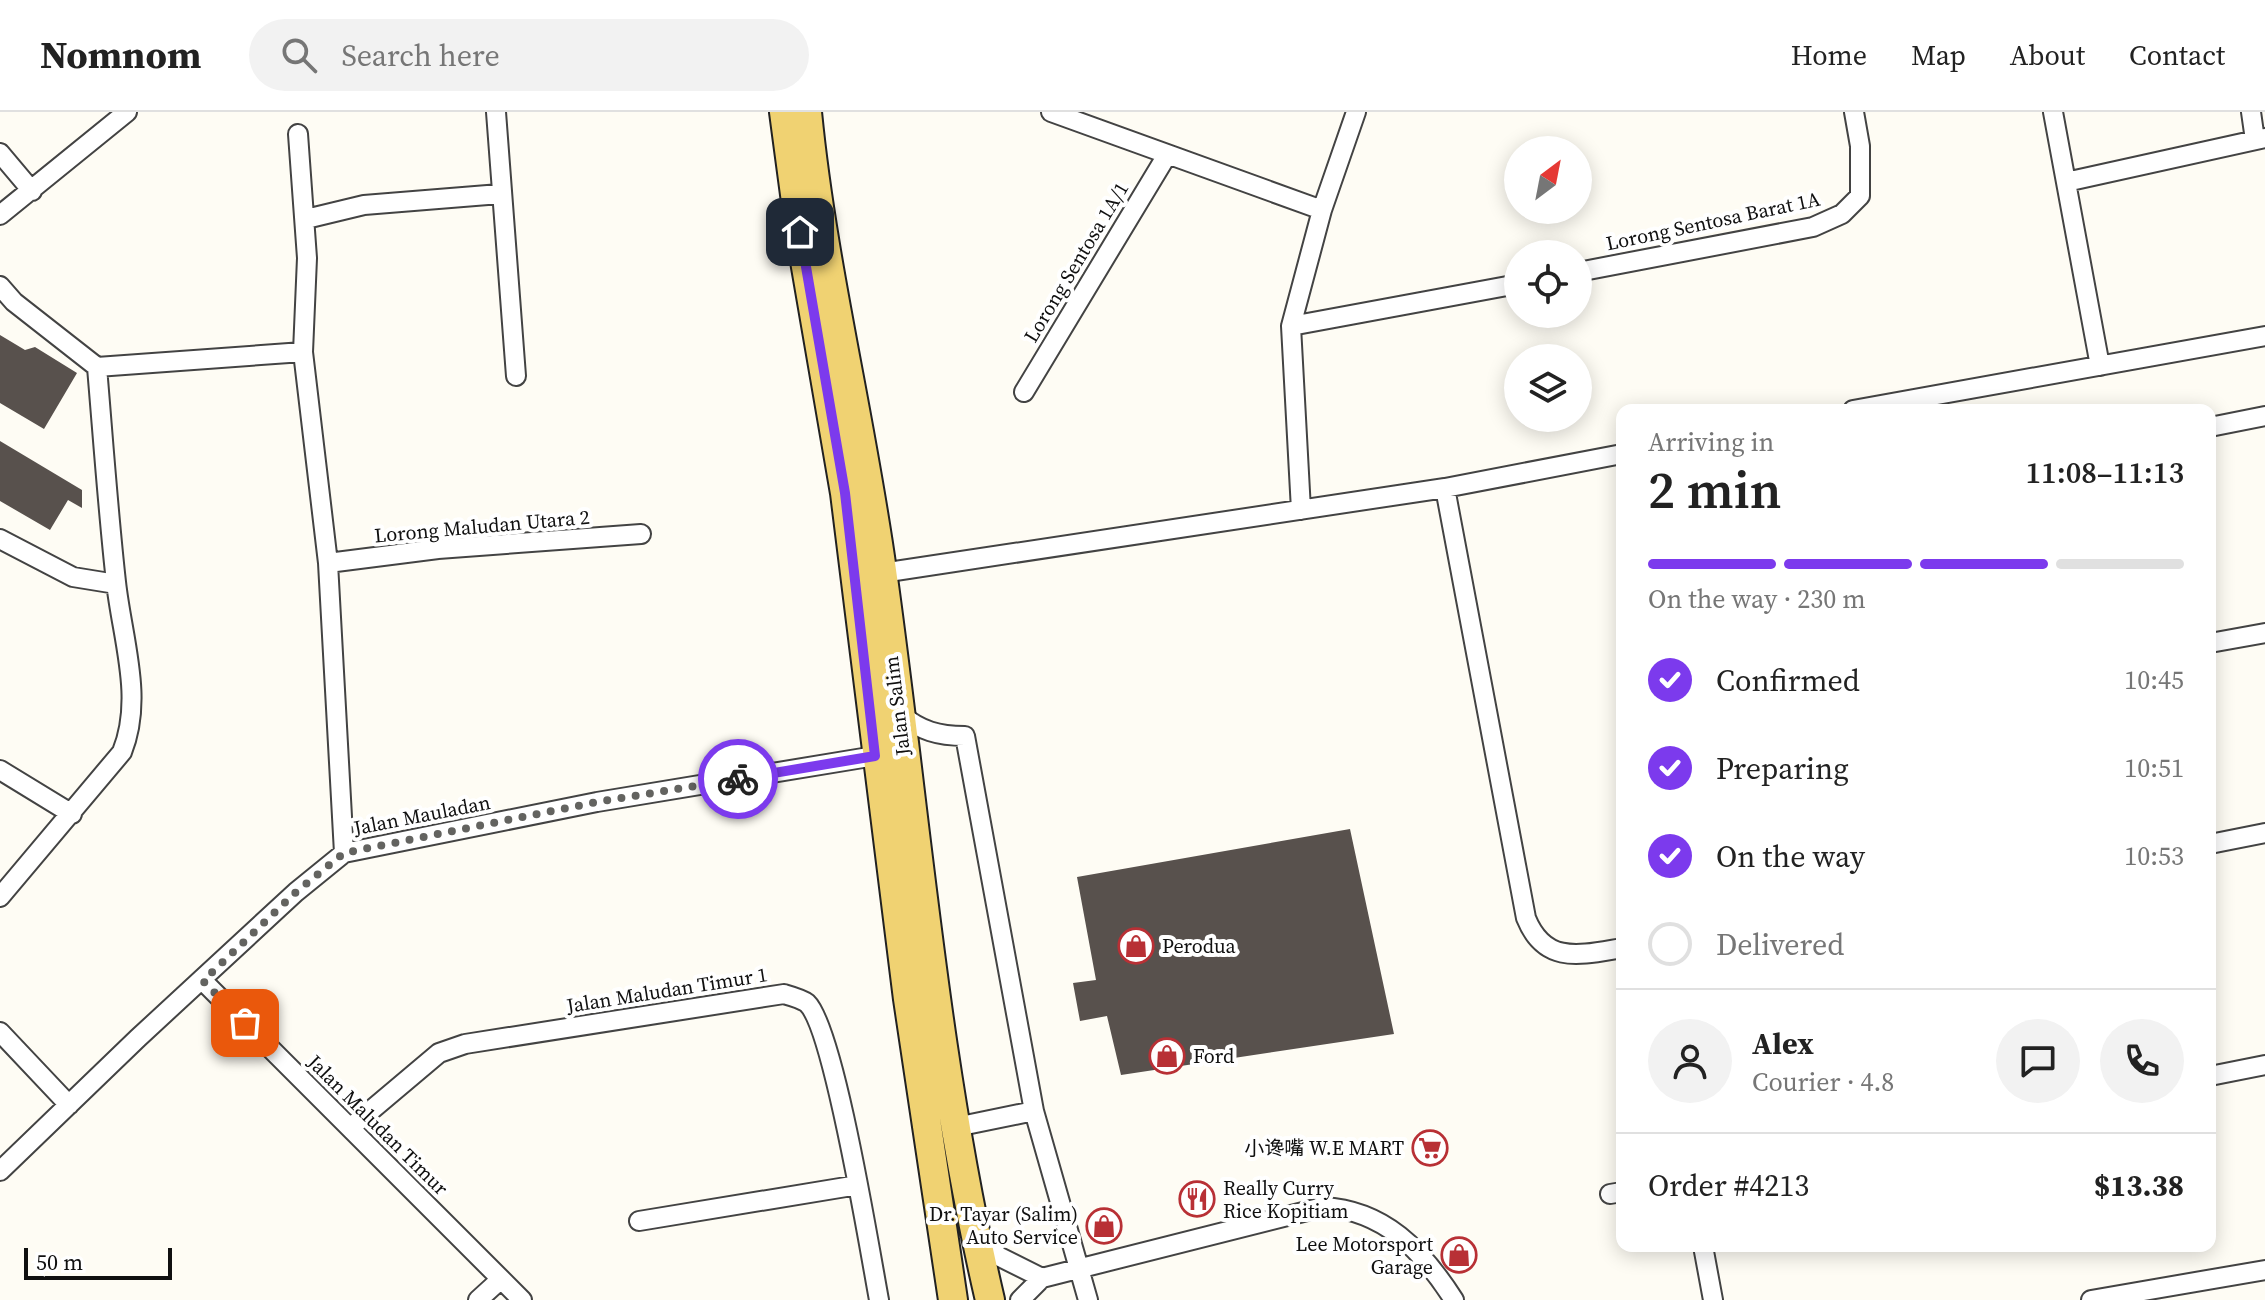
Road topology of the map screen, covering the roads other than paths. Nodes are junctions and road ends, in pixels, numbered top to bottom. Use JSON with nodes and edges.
{"nodes":[{"id":1,"x":127,"y":112,"type":"edge"},
{"id":2,"x":496,"y":112,"type":"edge"},
{"id":3,"x":784,"y":112,"type":"edge"},
{"id":4,"x":807,"y":112,"type":"edge"},
{"id":5,"x":1051,"y":112,"type":"edge"},
{"id":6,"x":1356,"y":112,"type":"edge"},
{"id":7,"x":1854,"y":112,"type":"edge"},
{"id":8,"x":2053,"y":112,"type":"edge"},
{"id":9,"x":2251,"y":112,"type":"edge"},
{"id":10,"x":298,"y":134,"type":"dead end"},
{"id":11,"x":2260,"y":139,"type":"edge"},
{"id":12,"x":0,"y":153,"type":"edge"},
{"id":13,"x":1167,"y":155,"type":"junction"},
{"id":14,"x":2066,"y":182,"type":"junction"},
{"id":15,"x":32,"y":191,"type":"junction"},
{"id":16,"x":500,"y":194,"type":"junction"},
{"id":17,"x":1322,"y":210,"type":"junction"},
{"id":18,"x":0,"y":215,"type":"edge"},
{"id":19,"x":306,"y":219,"type":"junction"},
{"id":20,"x":1592,"y":269,"type":"edge"},
{"id":21,"x":0,"y":286,"type":"edge"},
{"id":22,"x":1504,"y":287,"type":"edge"},
{"id":23,"x":1291,"y":326,"type":"junction"},
{"id":24,"x":2265,"y":336,"type":"edge"},
{"id":25,"x":303,"y":352,"type":"junction"},
{"id":26,"x":2100,"y":366,"type":"junction"},
{"id":27,"x":97,"y":367,"type":"junction"},
{"id":28,"x":516,"y":376,"type":"dead end"},
{"id":29,"x":1024,"y":392,"type":"dead end"},
{"id":30,"x":1887,"y":404,"type":"edge"},
{"id":31,"x":2265,"y":416,"type":"edge"},
{"id":32,"x":2216,"y":426,"type":"edge"},
{"id":33,"x":1616,"y":455,"type":"edge"},
{"id":34,"x":1445,"y":488,"type":"junction"},
{"id":35,"x":1301,"y":510,"type":"junction"},
{"id":36,"x":641,"y":534,"type":"dead end"},
{"id":37,"x":0,"y":539,"type":"edge"},
{"id":38,"x":328,"y":563,"type":"junction"},
{"id":39,"x":882,"y":573,"type":"junction"},
{"id":40,"x":116,"y":584,"type":"junction"},
{"id":41,"x":2265,"y":633,"type":"edge"},
{"id":42,"x":2216,"y":642,"type":"edge"},
{"id":43,"x":898,"y":712,"type":"junction"},
{"id":44,"x":875,"y":756,"type":"junction"},
{"id":45,"x":0,"y":770,"type":"edge"},
{"id":46,"x":72,"y":814,"type":"junction"},
{"id":47,"x":2265,"y":833,"type":"edge"},
{"id":48,"x":2216,"y":843,"type":"edge"},
{"id":49,"x":344,"y":853,"type":"junction"},
{"id":50,"x":0,"y":897,"type":"edge"},
{"id":51,"x":1616,"y":949,"type":"edge"},
{"id":52,"x":203,"y":981,"type":"junction"},
{"id":53,"x":0,"y":1032,"type":"edge"},
{"id":54,"x":2265,"y":1065,"type":"edge"},
{"id":55,"x":2216,"y":1075,"type":"edge"},
{"id":56,"x":69,"y":1105,"type":"junction"},
{"id":57,"x":1034,"y":1111,"type":"junction"},
{"id":58,"x":956,"y":1127,"type":"junction"},
{"id":59,"x":350,"y":1128,"type":"junction"},
{"id":60,"x":0,"y":1171,"type":"edge"},
{"id":61,"x":858,"y":1185,"type":"junction"},
{"id":62,"x":639,"y":1221,"type":"dead end"},
{"id":63,"x":977,"y":1232,"type":"junction"},
{"id":64,"x":1704,"y":1252,"type":"edge"},
{"id":65,"x":1081,"y":1268,"type":"junction"},
{"id":66,"x":2265,"y":1270,"type":"edge"},
{"id":67,"x":1042,"y":1278,"type":"junction"},
{"id":68,"x":501,"y":1279,"type":"junction"},
{"id":69,"x":478,"y":1300,"type":"edge"},
{"id":70,"x":522,"y":1300,"type":"edge"},
{"id":71,"x":879,"y":1300,"type":"edge"},
{"id":72,"x":953,"y":1300,"type":"edge"},
{"id":73,"x":990,"y":1300,"type":"edge"},
{"id":74,"x":1020,"y":1300,"type":"edge"},
{"id":75,"x":1088,"y":1300,"type":"edge"},
{"id":76,"x":1454,"y":1300,"type":"edge"},
{"id":77,"x":1713,"y":1300,"type":"edge"},
{"id":78,"x":2091,"y":1300,"type":"edge"}],
"edges":[{"from":1,"to":15,"type":"street"},
{"from":2,"to":16,"type":"street"},
{"from":3,"to":44,"type":"main road","name":"Jalan Salim"},
{"from":4,"to":39,"type":"main road","name":"Jalan Salim"},
{"from":5,"to":13,"type":"street"},
{"from":6,"to":17,"type":"street"},
{"from":7,"to":20,"type":"street","name":"Lorong Sentosa Barat 1A"},
{"from":8,"to":14,"type":"street"},
{"from":9,"to":11,"type":"street"},
{"from":10,"to":19,"type":"street"},
{"from":11,"to":14,"type":"street"},
{"from":12,"to":15,"type":"street"},
{"from":13,"to":17,"type":"street"},
{"from":13,"to":29,"type":"street","name":"Lorong Sentosa 1A/1"},
{"from":14,"to":26,"type":"street"},
{"from":15,"to":18,"type":"street"},
{"from":16,"to":19,"type":"street"},
{"from":16,"to":28,"type":"street"},
{"from":17,"to":23,"type":"street"},
{"from":19,"to":25,"type":"street"},
{"from":21,"to":27,"type":"street"},
{"from":22,"to":23,"type":"street"},
{"from":23,"to":35,"type":"street"},
{"from":24,"to":26,"type":"street"},
{"from":25,"to":27,"type":"street"},
{"from":25,"to":38,"type":"street"},
{"from":26,"to":30,"type":"street"},
{"from":27,"to":40,"type":"street"},
{"from":31,"to":32,"type":"street"},
{"from":33,"to":34,"type":"street"},
{"from":34,"to":35,"type":"street"},
{"from":34,"to":51,"type":"street"},
{"from":35,"to":39,"type":"street"},
{"from":36,"to":38,"type":"street","name":"Lorong Maludan Utara 2"},
{"from":37,"to":40,"type":"street"},
{"from":38,"to":49,"type":"street"},
{"from":39,"to":43,"type":"main road","name":"Jalan Salim"},
{"from":40,"to":46,"type":"street"},
{"from":41,"to":42,"type":"street"},
{"from":43,"to":57,"type":"street"},
{"from":43,"to":58,"type":"main road","name":"Jalan Salim"},
{"from":44,"to":49,"type":"street","name":"Jalan Mauladan"},
{"from":44,"to":72,"type":"main road","name":"Jalan Salim"},
{"from":45,"to":46,"type":"street"},
{"from":46,"to":50,"type":"street"},
{"from":47,"to":48,"type":"street"},
{"from":49,"to":52,"type":"street","name":"Jalan Mauladan"},
{"from":52,"to":56,"type":"street","name":"Jalan Mauladan"},
{"from":52,"to":59,"type":"street","name":"Jalan Maludan Timur"},
{"from":53,"to":56,"type":"street"},
{"from":54,"to":55,"type":"street"},
{"from":56,"to":60,"type":"street","name":"Jalan Mauladan"},
{"from":57,"to":58,"type":"street"},
{"from":57,"to":65,"type":"street"},
{"from":58,"to":63,"type":"main road","name":"Jalan Salim"},
{"from":59,"to":61,"type":"street","name":"Jalan Maludan Timur 1"},
{"from":59,"to":68,"type":"street","name":"Jalan Maludan Timur"},
{"from":61,"to":62,"type":"street"},
{"from":61,"to":71,"type":"street","name":"Jalan Maludan Timur 1"},
{"from":63,"to":67,"type":"street"},
{"from":63,"to":73,"type":"main road","name":"Jalan Salim"},
{"from":64,"to":77,"type":"street"},
{"from":65,"to":67,"type":"street"},
{"from":65,"to":75,"type":"street"},
{"from":65,"to":76,"type":"street"},
{"from":66,"to":78,"type":"street"},
{"from":67,"to":74,"type":"street"},
{"from":68,"to":69,"type":"street"},
{"from":68,"to":70,"type":"street","name":"Jalan Maludan Timur"}]}
